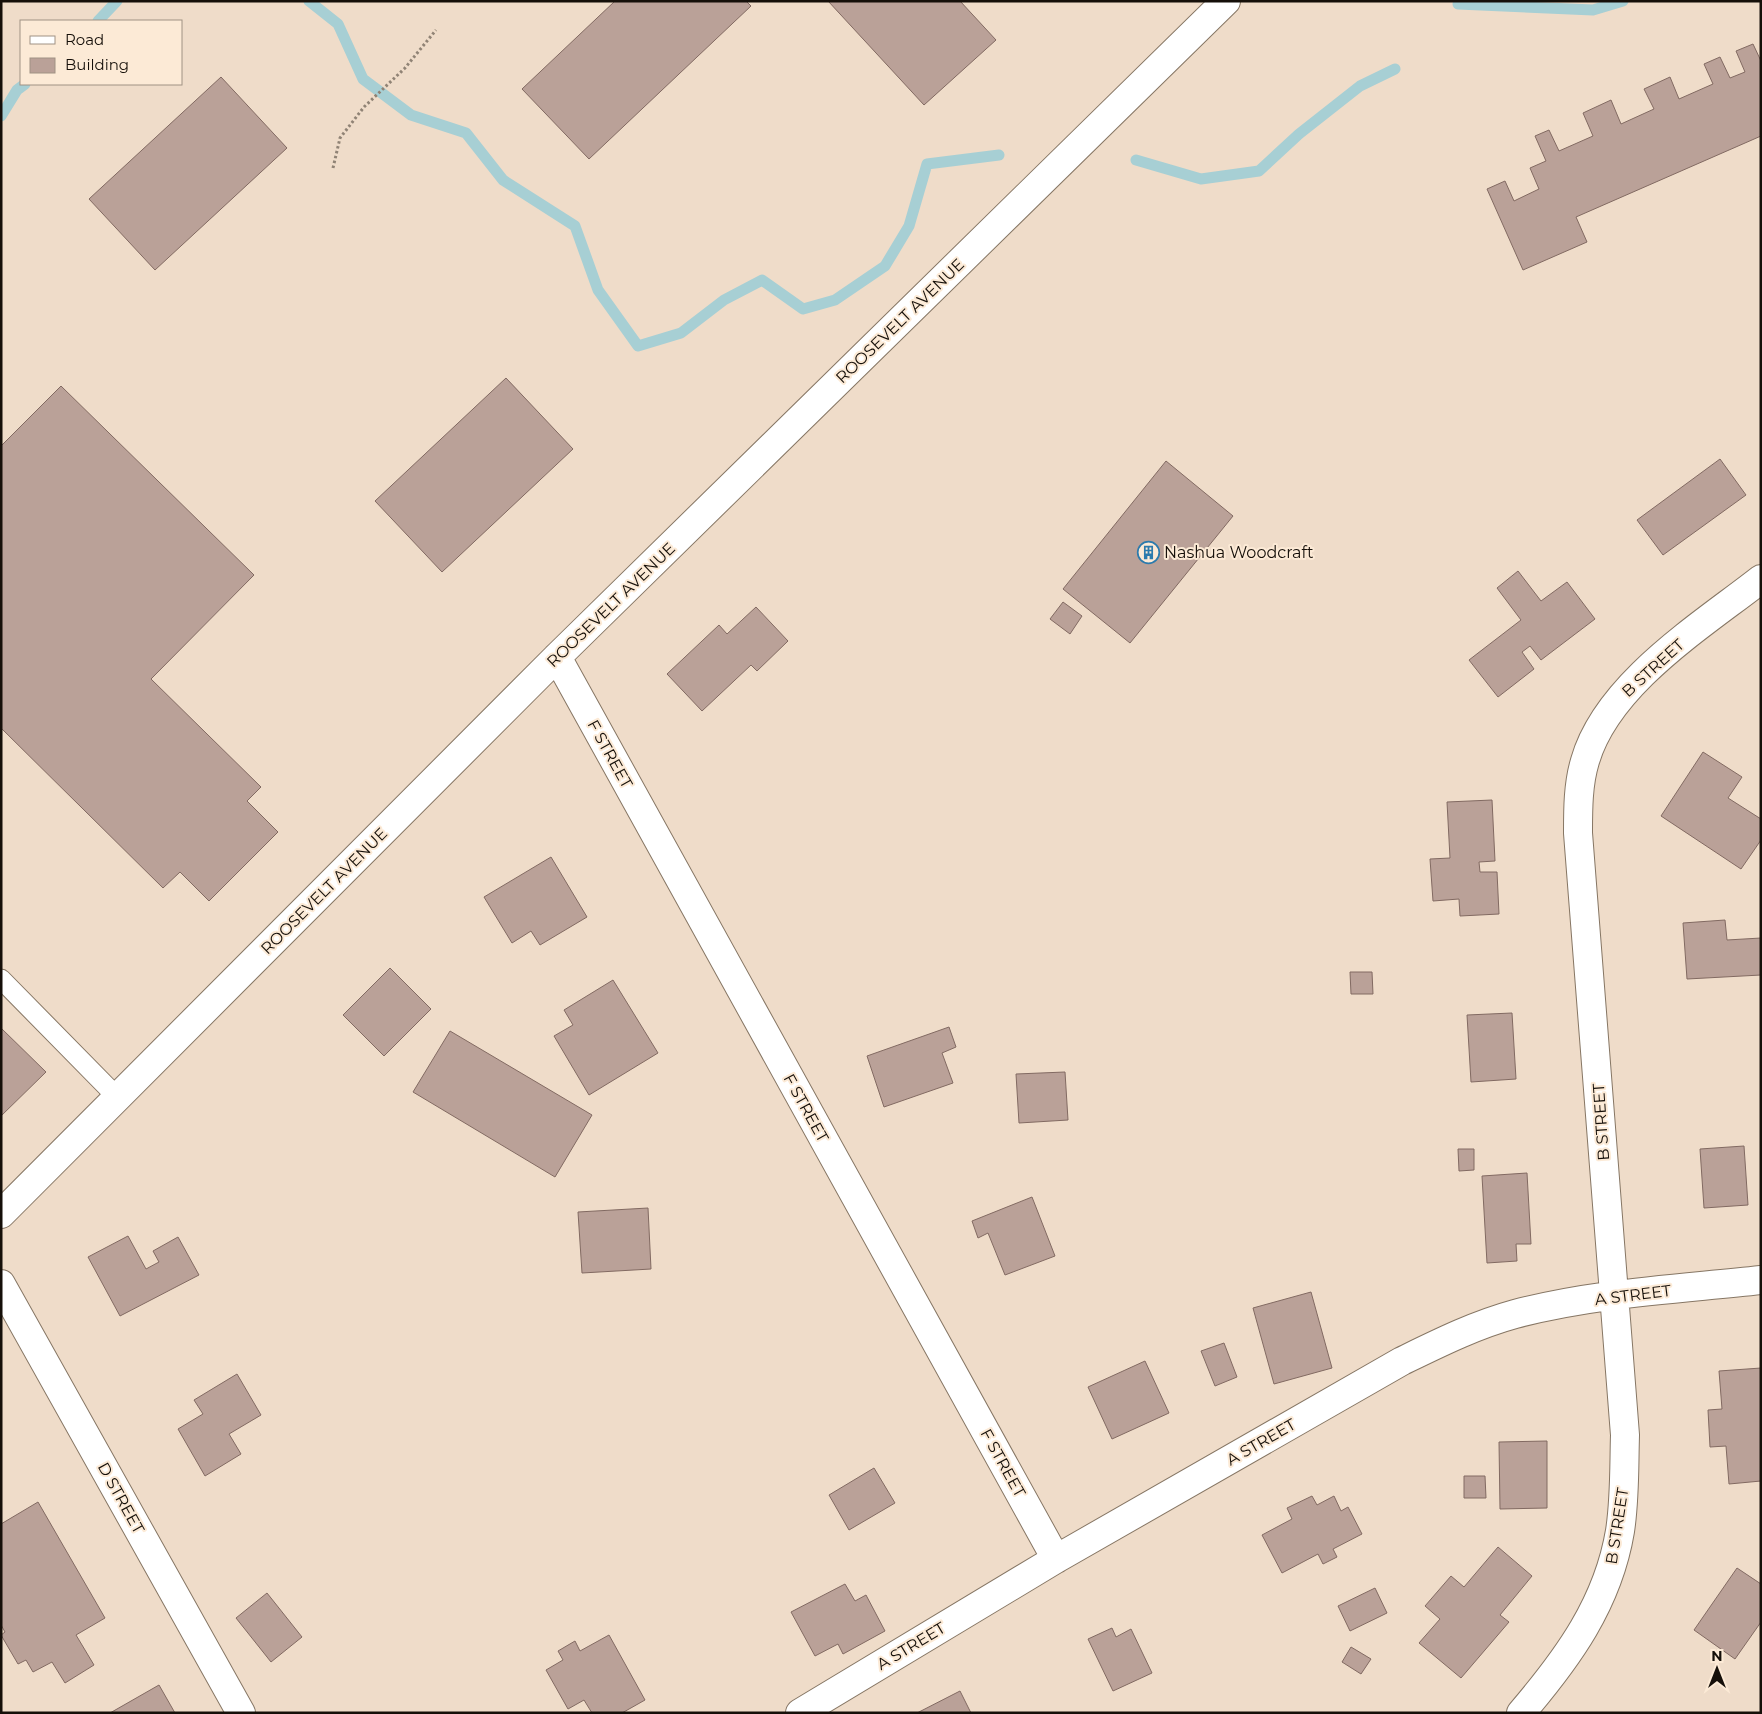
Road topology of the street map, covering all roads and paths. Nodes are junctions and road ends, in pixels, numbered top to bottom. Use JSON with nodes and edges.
{"nodes":[{"id":1,"x":1226,"y":1,"type":"edge"},
{"id":2,"x":436,"y":30,"type":"dead end"},
{"id":3,"x":333,"y":168,"type":"dead end"},
{"id":4,"x":1761,"y":579,"type":"edge"},
{"id":5,"x":557,"y":658,"type":"junction"},
{"id":6,"x":1,"y":979,"type":"edge"},
{"id":7,"x":118,"y":1098,"type":"junction"},
{"id":8,"x":1,"y":1214,"type":"edge"},
{"id":9,"x":1761,"y":1280,"type":"edge"},
{"id":10,"x":1,"y":1284,"type":"edge"},
{"id":11,"x":1614,"y":1297,"type":"junction"},
{"id":12,"x":1056,"y":1559,"type":"junction"},
{"id":13,"x":241,"y":1713,"type":"edge"},
{"id":14,"x":800,"y":1713,"type":"edge"},
{"id":15,"x":1521,"y":1713,"type":"edge"}],
"edges":[{"from":1,"to":5,"type":"street","name":"ROOSEVELT AVENUE"},
{"from":2,"to":3,"type":"path"},
{"from":4,"to":11,"type":"street","name":"B STREET"},
{"from":5,"to":7,"type":"street","name":"ROOSEVELT AVENUE"},
{"from":5,"to":12,"type":"street","name":"F STREET"},
{"from":6,"to":7,"type":"lane"},
{"from":7,"to":8,"type":"street","name":"ROOSEVELT AVENUE"},
{"from":9,"to":11,"type":"street","name":"A STREET"},
{"from":10,"to":13,"type":"street","name":"D STREET"},
{"from":11,"to":12,"type":"street","name":"A STREET"},
{"from":11,"to":15,"type":"street","name":"B STREET"},
{"from":12,"to":14,"type":"street","name":"A STREET"}]}
